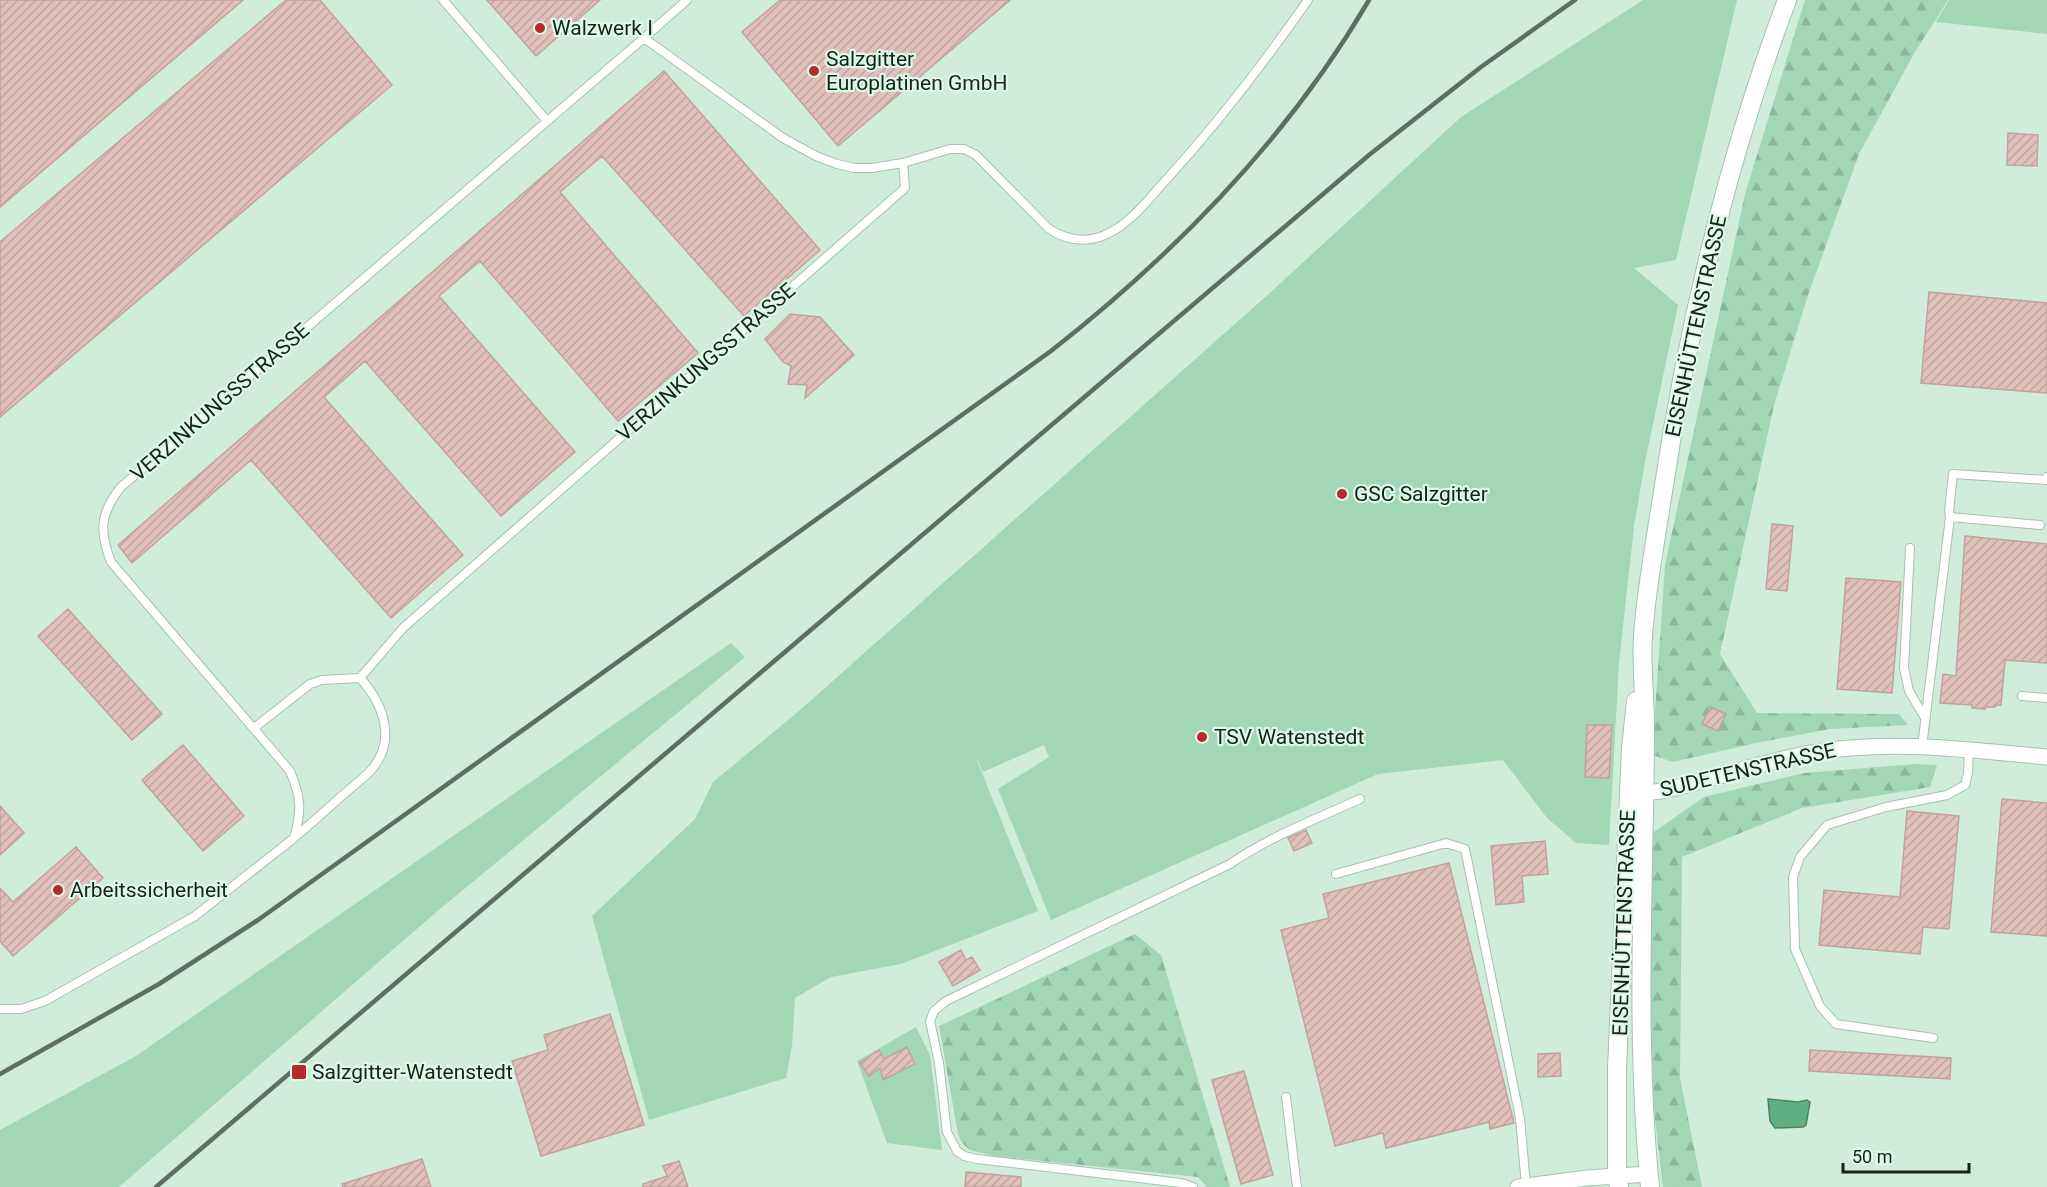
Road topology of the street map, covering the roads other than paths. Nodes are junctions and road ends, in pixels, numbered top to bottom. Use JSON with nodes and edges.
{"nodes":[{"id":1,"x":443,"y":0,"type":"edge"},
{"id":2,"x":687,"y":0,"type":"edge"},
{"id":3,"x":1308,"y":0,"type":"edge"},
{"id":4,"x":1786,"y":0,"type":"edge"},
{"id":5,"x":644,"y":38,"type":"junction"},
{"id":6,"x":547,"y":121,"type":"junction"},
{"id":7,"x":903,"y":163,"type":"junction"},
{"id":8,"x":2047,"y":477,"type":"edge"},
{"id":9,"x":1950,"y":517,"type":"junction"},
{"id":10,"x":2040,"y":525,"type":"dead end"},
{"id":11,"x":1910,"y":548,"type":"dead end"},
{"id":12,"x":360,"y":678,"type":"junction"},
{"id":13,"x":2022,"y":696,"type":"dead end"},
{"id":14,"x":2047,"y":698,"type":"edge"},
{"id":15,"x":1925,"y":718,"type":"junction"},
{"id":16,"x":254,"y":728,"type":"junction"},
{"id":17,"x":1922,"y":747,"type":"junction"},
{"id":18,"x":1969,"y":750,"type":"junction"},
{"id":19,"x":2047,"y":757,"type":"edge"},
{"id":20,"x":1636,"y":793,"type":"junction"},
{"id":21,"x":1360,"y":799,"type":"dead end"},
{"id":22,"x":294,"y":838,"type":"junction"},
{"id":23,"x":1336,"y":874,"type":"dead end"},
{"id":24,"x":0,"y":1009,"type":"edge"},
{"id":25,"x":1933,"y":1038,"type":"dead end"},
{"id":26,"x":1286,"y":1097,"type":"dead end"},
{"id":27,"x":1618,"y":1181,"type":"edge"},
{"id":28,"x":1649,"y":1181,"type":"edge"},
{"id":29,"x":1522,"y":1186,"type":"edge"},
{"id":30,"x":1193,"y":1187,"type":"edge"},
{"id":31,"x":1298,"y":1187,"type":"edge"}],
"edges":[{"from":1,"to":6,"type":"lane"},
{"from":2,"to":5,"type":"lane","name":"VERZINKUNGSSTRASSE"},
{"from":3,"to":7,"type":"lane"},
{"from":4,"to":20,"type":"street","name":"EISENHÜTTENSTRASSE"},
{"from":5,"to":6,"type":"lane","name":"VERZINKUNGSSTRASSE"},
{"from":5,"to":7,"type":"lane"},
{"from":6,"to":16,"type":"lane","name":"VERZINKUNGSSTRASSE"},
{"from":7,"to":12,"type":"lane","name":"VERZINKUNGSSTRASSE"},
{"from":8,"to":9,"type":"lane"},
{"from":9,"to":10,"type":"lane"},
{"from":9,"to":15,"type":"lane"},
{"from":11,"to":15,"type":"lane"},
{"from":12,"to":16,"type":"lane"},
{"from":12,"to":22,"type":"lane"},
{"from":13,"to":14,"type":"lane"},
{"from":15,"to":17,"type":"lane"},
{"from":16,"to":22,"type":"lane","name":"VERZINKUNGSSTRASSE"},
{"from":17,"to":18,"type":"street","name":"SUDETENSTRASSE"},
{"from":17,"to":20,"type":"street","name":"SUDETENSTRASSE"},
{"from":18,"to":19,"type":"street","name":"SUDETENSTRASSE"},
{"from":18,"to":25,"type":"lane"},
{"from":20,"to":27,"type":"street","name":"EISENHÜTTENSTRASSE"},
{"from":20,"to":28,"type":"street","name":"EISENHÜTTENSTRASSE"},
{"from":21,"to":30,"type":"lane"},
{"from":22,"to":24,"type":"lane"},
{"from":23,"to":29,"type":"lane"},
{"from":26,"to":31,"type":"lane"},
{"from":27,"to":28,"type":"street"},
{"from":27,"to":29,"type":"street"}]}
